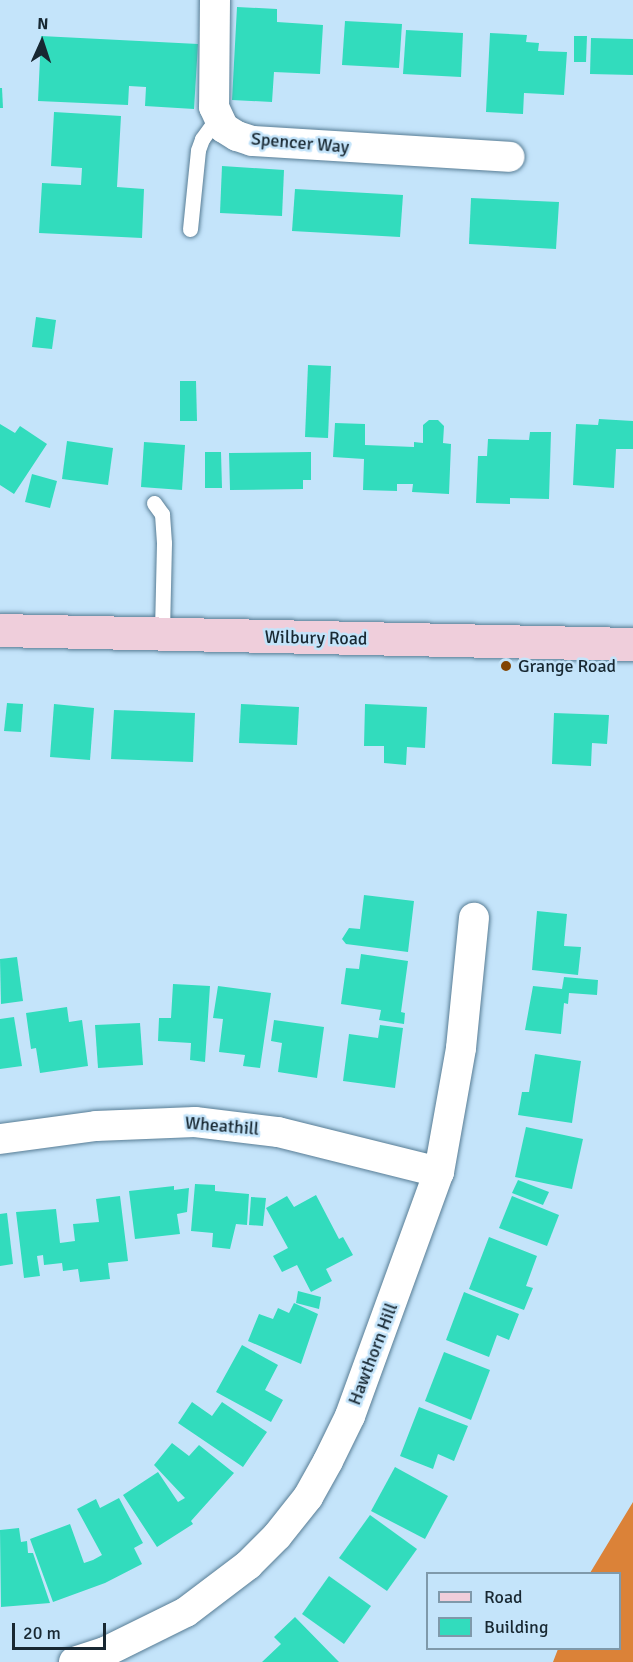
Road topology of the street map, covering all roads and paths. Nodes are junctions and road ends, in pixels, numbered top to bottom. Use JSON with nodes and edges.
{"nodes":[{"id":1,"x":215,"y":0,"type":"edge"},
{"id":2,"x":217,"y":118,"type":"junction"},
{"id":3,"x":510,"y":157,"type":"dead end"},
{"id":4,"x":190,"y":229,"type":"dead end"},
{"id":5,"x":154,"y":502,"type":"dead end"},
{"id":6,"x":0,"y":630,"type":"edge"},
{"id":7,"x":162,"y":634,"type":"junction"},
{"id":8,"x":633,"y":644,"type":"edge"},
{"id":9,"x":474,"y":918,"type":"dead end"},
{"id":10,"x":0,"y":1139,"type":"edge"},
{"id":11,"x":439,"y":1172,"type":"junction"},
{"id":12,"x":74,"y":1662,"type":"edge"}],
"edges":[{"from":1,"to":2,"type":"street"},
{"from":2,"to":3,"type":"street","name":"Spencer Way"},
{"from":2,"to":4,"type":"lane"},
{"from":5,"to":7,"type":"lane"},
{"from":6,"to":7,"type":"street","name":"Wilbury Road"},
{"from":7,"to":8,"type":"street","name":"Wilbury Road"},
{"from":9,"to":11,"type":"street","name":"Hawthorn Hill"},
{"from":10,"to":11,"type":"street","name":"Wheathill"},
{"from":11,"to":12,"type":"street","name":"Hawthorn Hill"}]}
